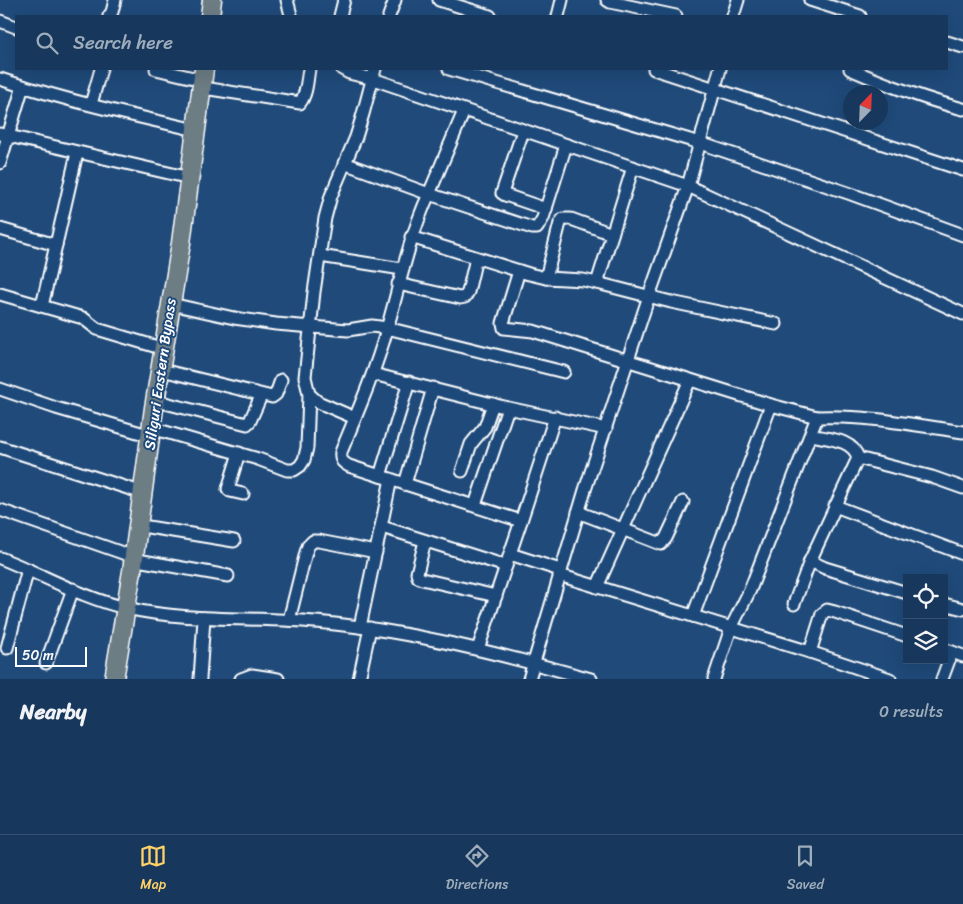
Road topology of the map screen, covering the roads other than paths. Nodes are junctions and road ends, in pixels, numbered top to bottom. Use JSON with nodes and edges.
{"nodes":[{"id":1,"x":115,"y":0,"type":"edge"},
{"id":2,"x":212,"y":0,"type":"edge"},
{"id":3,"x":220,"y":0,"type":"edge"},
{"id":4,"x":287,"y":0,"type":"edge"},
{"id":5,"x":344,"y":0,"type":"edge"},
{"id":6,"x":395,"y":0,"type":"edge"},
{"id":7,"x":439,"y":0,"type":"edge"},
{"id":8,"x":562,"y":0,"type":"edge"},
{"id":9,"x":608,"y":0,"type":"edge"},
{"id":10,"x":738,"y":0,"type":"edge"},
{"id":11,"x":810,"y":0,"type":"edge"},
{"id":12,"x":828,"y":11,"type":"edge"},
{"id":13,"x":110,"y":15,"type":"edge"},
{"id":14,"x":210,"y":15,"type":"edge"},
{"id":15,"x":219,"y":15,"type":"edge"},
{"id":16,"x":291,"y":15,"type":"edge"},
{"id":17,"x":340,"y":15,"type":"edge"},
{"id":18,"x":389,"y":15,"type":"edge"},
{"id":19,"x":487,"y":15,"type":"edge"},
{"id":20,"x":558,"y":15,"type":"edge"},
{"id":21,"x":671,"y":15,"type":"edge"},
{"id":22,"x":733,"y":15,"type":"edge"},
{"id":23,"x":854,"y":15,"type":"edge"},
{"id":24,"x":0,"y":21,"type":"edge"},
{"id":25,"x":15,"y":27,"type":"edge"},
{"id":26,"x":948,"y":42,"type":"edge"},
{"id":27,"x":963,"y":47,"type":"edge"},
{"id":28,"x":101,"y":70,"type":"edge"},
{"id":29,"x":162,"y":70,"type":"edge"},
{"id":30,"x":308,"y":70,"type":"edge"},
{"id":31,"x":344,"y":70,"type":"edge"},
{"id":32,"x":452,"y":70,"type":"edge"},
{"id":33,"x":657,"y":70,"type":"edge"},
{"id":34,"x":720,"y":70,"type":"edge"},
{"id":35,"x":852,"y":70,"type":"edge"},
{"id":36,"x":374,"y":74,"type":"edge"},
{"id":37,"x":207,"y":77,"type":"edge"},
{"id":38,"x":0,"y":79,"type":"edge"},
{"id":39,"x":22,"y":86,"type":"junction"},
{"id":40,"x":715,"y":88,"type":"junction"},
{"id":41,"x":91,"y":104,"type":"junction"},
{"id":42,"x":963,"y":109,"type":"edge"},
{"id":43,"x":464,"y":111,"type":"junction"},
{"id":44,"x":196,"y":130,"type":"junction"},
{"id":45,"x":523,"y":131,"type":"junction"},
{"id":46,"x":4,"y":136,"type":"edge"},
{"id":47,"x":700,"y":143,"type":"junction"},
{"id":48,"x":566,"y":145,"type":"junction"},
{"id":49,"x":77,"y":153,"type":"junction"},
{"id":50,"x":0,"y":163,"type":"edge"},
{"id":51,"x":344,"y":163,"type":"junction"},
{"id":52,"x":633,"y":167,"type":"junction"},
{"id":53,"x":963,"y":170,"type":"edge"},
{"id":54,"x":190,"y":178,"type":"junction"},
{"id":55,"x":688,"y":186,"type":"junction"},
{"id":56,"x":429,"y":194,"type":"junction"},
{"id":57,"x":546,"y":209,"type":"junction"},
{"id":58,"x":0,"y":229,"type":"edge"},
{"id":59,"x":612,"y":234,"type":"junction"},
{"id":60,"x":963,"y":235,"type":"edge"},
{"id":61,"x":411,"y":237,"type":"junction"},
{"id":62,"x":56,"y":245,"type":"junction"},
{"id":63,"x":320,"y":256,"type":"junction"},
{"id":64,"x":476,"y":258,"type":"junction"},
{"id":65,"x":402,"y":269,"type":"junction"},
{"id":66,"x":519,"y":271,"type":"junction"},
{"id":67,"x":546,"y":278,"type":"junction"},
{"id":68,"x":597,"y":283,"type":"junction"},
{"id":69,"x":398,"y":284,"type":"junction"},
{"id":70,"x":0,"y":294,"type":"edge"},
{"id":71,"x":649,"y":296,"type":"junction"},
{"id":72,"x":42,"y":306,"type":"junction"},
{"id":73,"x":180,"y":306,"type":"junction"},
{"id":74,"x":963,"y":314,"type":"edge"},
{"id":75,"x":776,"y":324,"type":"dead end"},
{"id":76,"x":310,"y":327,"type":"junction"},
{"id":77,"x":387,"y":328,"type":"junction"},
{"id":78,"x":164,"y":349,"type":"junction"},
{"id":79,"x":629,"y":360,"type":"junction"},
{"id":80,"x":170,"y":372,"type":"junction"},
{"id":81,"x":564,"y":372,"type":"dead end"},
{"id":82,"x":373,"y":374,"type":"junction"},
{"id":83,"x":281,"y":380,"type":"dead end"},
{"id":84,"x":690,"y":380,"type":"junction"},
{"id":85,"x":409,"y":382,"type":"junction"},
{"id":86,"x":433,"y":388,"type":"junction"},
{"id":87,"x":0,"y":389,"type":"edge"},
{"id":88,"x":309,"y":394,"type":"junction"},
{"id":89,"x":262,"y":396,"type":"junction"},
{"id":90,"x":165,"y":403,"type":"junction"},
{"id":91,"x":493,"y":404,"type":"junction"},
{"id":92,"x":772,"y":405,"type":"junction"},
{"id":93,"x":508,"y":408,"type":"junction"},
{"id":94,"x":554,"y":417,"type":"junction"},
{"id":95,"x":817,"y":417,"type":"junction"},
{"id":96,"x":355,"y":418,"type":"junction"},
{"id":97,"x":606,"y":429,"type":"junction"},
{"id":98,"x":963,"y":432,"type":"edge"},
{"id":99,"x":156,"y":433,"type":"junction"},
{"id":100,"x":811,"y":435,"type":"junction"},
{"id":101,"x":0,"y":447,"type":"edge"},
{"id":102,"x":239,"y":452,"type":"junction"},
{"id":103,"x":858,"y":458,"type":"junction"},
{"id":104,"x":462,"y":471,"type":"dead end"},
{"id":105,"x":386,"y":477,"type":"junction"},
{"id":106,"x":405,"y":484,"type":"junction"},
{"id":107,"x":963,"y":488,"type":"edge"},
{"id":108,"x":143,"y":493,"type":"junction"},
{"id":109,"x":243,"y":494,"type":"dead end"},
{"id":110,"x":683,"y":502,"type":"dead end"},
{"id":111,"x":475,"y":505,"type":"junction"},
{"id":112,"x":835,"y":506,"type":"junction"},
{"id":113,"x":0,"y":510,"type":"edge"},
{"id":114,"x":578,"y":512,"type":"junction"},
{"id":115,"x":521,"y":521,"type":"junction"},
{"id":116,"x":148,"y":527,"type":"junction"},
{"id":117,"x":382,"y":527,"type":"junction"},
{"id":118,"x":623,"y":529,"type":"junction"},
{"id":119,"x":425,"y":540,"type":"junction"},
{"id":120,"x":234,"y":541,"type":"dead end"},
{"id":121,"x":376,"y":552,"type":"junction"},
{"id":122,"x":510,"y":554,"type":"junction"},
{"id":123,"x":963,"y":554,"type":"edge"},
{"id":124,"x":0,"y":558,"type":"edge"},
{"id":125,"x":139,"y":559,"type":"junction"},
{"id":126,"x":810,"y":561,"type":"junction"},
{"id":127,"x":506,"y":566,"type":"junction"},
{"id":128,"x":28,"y":569,"type":"junction"},
{"id":129,"x":560,"y":573,"type":"junction"},
{"id":130,"x":228,"y":576,"type":"dead end"},
{"id":131,"x":597,"y":587,"type":"junction"},
{"id":132,"x":73,"y":589,"type":"junction"},
{"id":133,"x":903,"y":592,"type":"edge"},
{"id":134,"x":496,"y":596,"type":"junction"},
{"id":135,"x":794,"y":604,"type":"dead end"},
{"id":136,"x":948,"y":605,"type":"edge"},
{"id":137,"x":131,"y":609,"type":"junction"},
{"id":138,"x":963,"y":609,"type":"edge"},
{"id":139,"x":692,"y":616,"type":"junction"},
{"id":140,"x":204,"y":618,"type":"junction"},
{"id":141,"x":289,"y":620,"type":"junction"},
{"id":142,"x":365,"y":628,"type":"junction"},
{"id":143,"x":731,"y":628,"type":"junction"},
{"id":144,"x":903,"y":635,"type":"edge"},
{"id":145,"x":7,"y":648,"type":"dead end"},
{"id":146,"x":478,"y":649,"type":"junction"},
{"id":147,"x":810,"y":652,"type":"junction"},
{"id":148,"x":953,"y":652,"type":"edge"},
{"id":149,"x":46,"y":663,"type":"dead end"},
{"id":150,"x":533,"y":663,"type":"junction"},
{"id":151,"x":114,"y":679,"type":"edge"},
{"id":152,"x":125,"y":679,"type":"edge"},
{"id":153,"x":200,"y":679,"type":"edge"},
{"id":154,"x":241,"y":679,"type":"edge"},
{"id":155,"x":278,"y":679,"type":"edge"},
{"id":156,"x":359,"y":679,"type":"edge"},
{"id":157,"x":529,"y":679,"type":"edge"},
{"id":158,"x":592,"y":679,"type":"edge"},
{"id":159,"x":714,"y":679,"type":"edge"},
{"id":160,"x":890,"y":679,"type":"edge"},
{"id":161,"x":942,"y":679,"type":"edge"}],
"edges":[{"from":1,"to":13,"type":"street"},
{"from":2,"to":14,"type":"main road"},
{"from":3,"to":15,"type":"main road"},
{"from":4,"to":16,"type":"street"},
{"from":5,"to":17,"type":"street"},
{"from":6,"to":18,"type":"street"},
{"from":7,"to":19,"type":"street"},
{"from":8,"to":20,"type":"street"},
{"from":9,"to":21,"type":"street"},
{"from":10,"to":22,"type":"street"},
{"from":11,"to":12,"type":"street"},
{"from":12,"to":23,"type":"street"},
{"from":24,"to":25,"type":"street"},
{"from":26,"to":27,"type":"street"},
{"from":28,"to":41,"type":"street"},
{"from":29,"to":37,"type":"street"},
{"from":30,"to":37,"type":"street"},
{"from":31,"to":36,"type":"street"},
{"from":32,"to":47,"type":"street"},
{"from":33,"to":40,"type":"street"},
{"from":34,"to":40,"type":"street"},
{"from":35,"to":42,"type":"street"},
{"from":36,"to":43,"type":"street"},
{"from":36,"to":51,"type":"street"},
{"from":37,"to":44,"type":"main road","name":"Siliguri Eastern Bypass"},
{"from":37,"to":73,"type":"main road","name":"Siliguri Eastern Bypass"},
{"from":38,"to":39,"type":"street"},
{"from":39,"to":41,"type":"street"},
{"from":39,"to":46,"type":"street"},
{"from":40,"to":47,"type":"street"},
{"from":40,"to":53,"type":"street"},
{"from":41,"to":44,"type":"street"},
{"from":43,"to":45,"type":"street"},
{"from":43,"to":56,"type":"street"},
{"from":44,"to":54,"type":"main road","name":"Siliguri Eastern Bypass"},
{"from":45,"to":48,"type":"street"},
{"from":45,"to":57,"type":"street"},
{"from":46,"to":49,"type":"street"},
{"from":46,"to":50,"type":"street"},
{"from":47,"to":55,"type":"street"},
{"from":47,"to":60,"type":"street"},
{"from":48,"to":52,"type":"street"},
{"from":48,"to":57,"type":"street"},
{"from":49,"to":54,"type":"street"},
{"from":49,"to":62,"type":"street"},
{"from":51,"to":56,"type":"street"},
{"from":51,"to":63,"type":"street"},
{"from":52,"to":55,"type":"street"},
{"from":52,"to":59,"type":"street"},
{"from":54,"to":78,"type":"main road","name":"Siliguri Eastern Bypass"},
{"from":55,"to":71,"type":"street"},
{"from":55,"to":74,"type":"street"},
{"from":56,"to":57,"type":"street"},
{"from":56,"to":61,"type":"street"},
{"from":58,"to":62,"type":"street"},
{"from":59,"to":67,"type":"street"},
{"from":59,"to":68,"type":"street"},
{"from":61,"to":64,"type":"street"},
{"from":61,"to":65,"type":"street"},
{"from":62,"to":72,"type":"street"},
{"from":63,"to":65,"type":"street"},
{"from":63,"to":76,"type":"street"},
{"from":64,"to":66,"type":"street"},
{"from":64,"to":69,"type":"street"},
{"from":65,"to":69,"type":"street"},
{"from":66,"to":67,"type":"street"},
{"from":66,"to":79,"type":"street"},
{"from":67,"to":68,"type":"street"},
{"from":68,"to":71,"type":"street"},
{"from":69,"to":77,"type":"street"},
{"from":70,"to":72,"type":"street"},
{"from":71,"to":75,"type":"street"},
{"from":71,"to":79,"type":"street"},
{"from":72,"to":78,"type":"street"},
{"from":73,"to":76,"type":"street"},
{"from":73,"to":80,"type":"main road","name":"Siliguri Eastern Bypass"},
{"from":76,"to":77,"type":"street"},
{"from":76,"to":88,"type":"street"},
{"from":77,"to":81,"type":"street"},
{"from":77,"to":82,"type":"street"},
{"from":78,"to":99,"type":"main road","name":"Siliguri Eastern Bypass"},
{"from":79,"to":84,"type":"street"},
{"from":79,"to":97,"type":"street"},
{"from":80,"to":89,"type":"street"},
{"from":80,"to":90,"type":"main road","name":"Siliguri Eastern Bypass"},
{"from":82,"to":85,"type":"street"},
{"from":82,"to":96,"type":"street"},
{"from":83,"to":89,"type":"street"},
{"from":84,"to":92,"type":"street"},
{"from":84,"to":118,"type":"street"},
{"from":85,"to":86,"type":"street"},
{"from":85,"to":105,"type":"street"},
{"from":86,"to":91,"type":"street"},
{"from":86,"to":106,"type":"street"},
{"from":87,"to":99,"type":"street"},
{"from":88,"to":96,"type":"street"},
{"from":88,"to":102,"type":"street"},
{"from":89,"to":90,"type":"street"},
{"from":90,"to":99,"type":"main road","name":"Siliguri Eastern Bypass"},
{"from":91,"to":93,"type":"street"},
{"from":91,"to":104,"type":"street"},
{"from":92,"to":95,"type":"street"},
{"from":92,"to":139,"type":"street"},
{"from":93,"to":94,"type":"street"},
{"from":93,"to":111,"type":"street"},
{"from":94,"to":97,"type":"street"},
{"from":94,"to":115,"type":"street"},
{"from":95,"to":98,"type":"street"},
{"from":95,"to":100,"type":"street"},
{"from":96,"to":105,"type":"street"},
{"from":97,"to":114,"type":"street"},
{"from":99,"to":102,"type":"street"},
{"from":99,"to":108,"type":"main road","name":"Siliguri Eastern Bypass"},
{"from":99,"to":116,"type":"main road","name":"Siliguri Eastern Bypass"},
{"from":100,"to":103,"type":"street"},
{"from":100,"to":143,"type":"street"},
{"from":101,"to":108,"type":"street"},
{"from":102,"to":109,"type":"street"},
{"from":103,"to":107,"type":"street"},
{"from":103,"to":112,"type":"street"},
{"from":105,"to":106,"type":"street"},
{"from":105,"to":117,"type":"street"},
{"from":106,"to":111,"type":"street"},
{"from":108,"to":125,"type":"main road","name":"Siliguri Eastern Bypass"},
{"from":110,"to":118,"type":"street"},
{"from":111,"to":115,"type":"street"},
{"from":112,"to":123,"type":"street"},
{"from":112,"to":126,"type":"street"},
{"from":113,"to":125,"type":"street"},
{"from":114,"to":118,"type":"street"},
{"from":114,"to":129,"type":"street"},
{"from":115,"to":122,"type":"street"},
{"from":116,"to":120,"type":"street"},
{"from":116,"to":125,"type":"main road","name":"Siliguri Eastern Bypass"},
{"from":117,"to":119,"type":"street"},
{"from":117,"to":121,"type":"street"},
{"from":118,"to":131,"type":"street"},
{"from":119,"to":127,"type":"street"},
{"from":119,"to":134,"type":"street"},
{"from":121,"to":141,"type":"street"},
{"from":121,"to":142,"type":"street"},
{"from":122,"to":127,"type":"street"},
{"from":122,"to":129,"type":"street"},
{"from":124,"to":128,"type":"street"},
{"from":125,"to":130,"type":"street"},
{"from":125,"to":137,"type":"main road","name":"Siliguri Eastern Bypass"},
{"from":126,"to":133,"type":"street"},
{"from":126,"to":135,"type":"street"},
{"from":127,"to":134,"type":"street"},
{"from":128,"to":132,"type":"street"},
{"from":128,"to":145,"type":"street"},
{"from":129,"to":131,"type":"street"},
{"from":129,"to":150,"type":"street"},
{"from":131,"to":139,"type":"street"},
{"from":132,"to":137,"type":"street"},
{"from":132,"to":149,"type":"street"},
{"from":134,"to":146,"type":"street"},
{"from":136,"to":138,"type":"street"},
{"from":137,"to":140,"type":"street"},
{"from":137,"to":151,"type":"main road","name":"Siliguri Eastern Bypass"},
{"from":137,"to":152,"type":"main road","name":"Siliguri Eastern Bypass"},
{"from":139,"to":143,"type":"street"},
{"from":140,"to":141,"type":"street"},
{"from":140,"to":153,"type":"street"},
{"from":141,"to":142,"type":"street"},
{"from":142,"to":146,"type":"street"},
{"from":142,"to":156,"type":"street"},
{"from":143,"to":147,"type":"street"},
{"from":143,"to":159,"type":"street"},
{"from":144,"to":147,"type":"street"},
{"from":146,"to":150,"type":"street"},
{"from":147,"to":160,"type":"street"},
{"from":148,"to":161,"type":"street"},
{"from":150,"to":157,"type":"street"},
{"from":150,"to":158,"type":"street"},
{"from":154,"to":155,"type":"street"}]}
